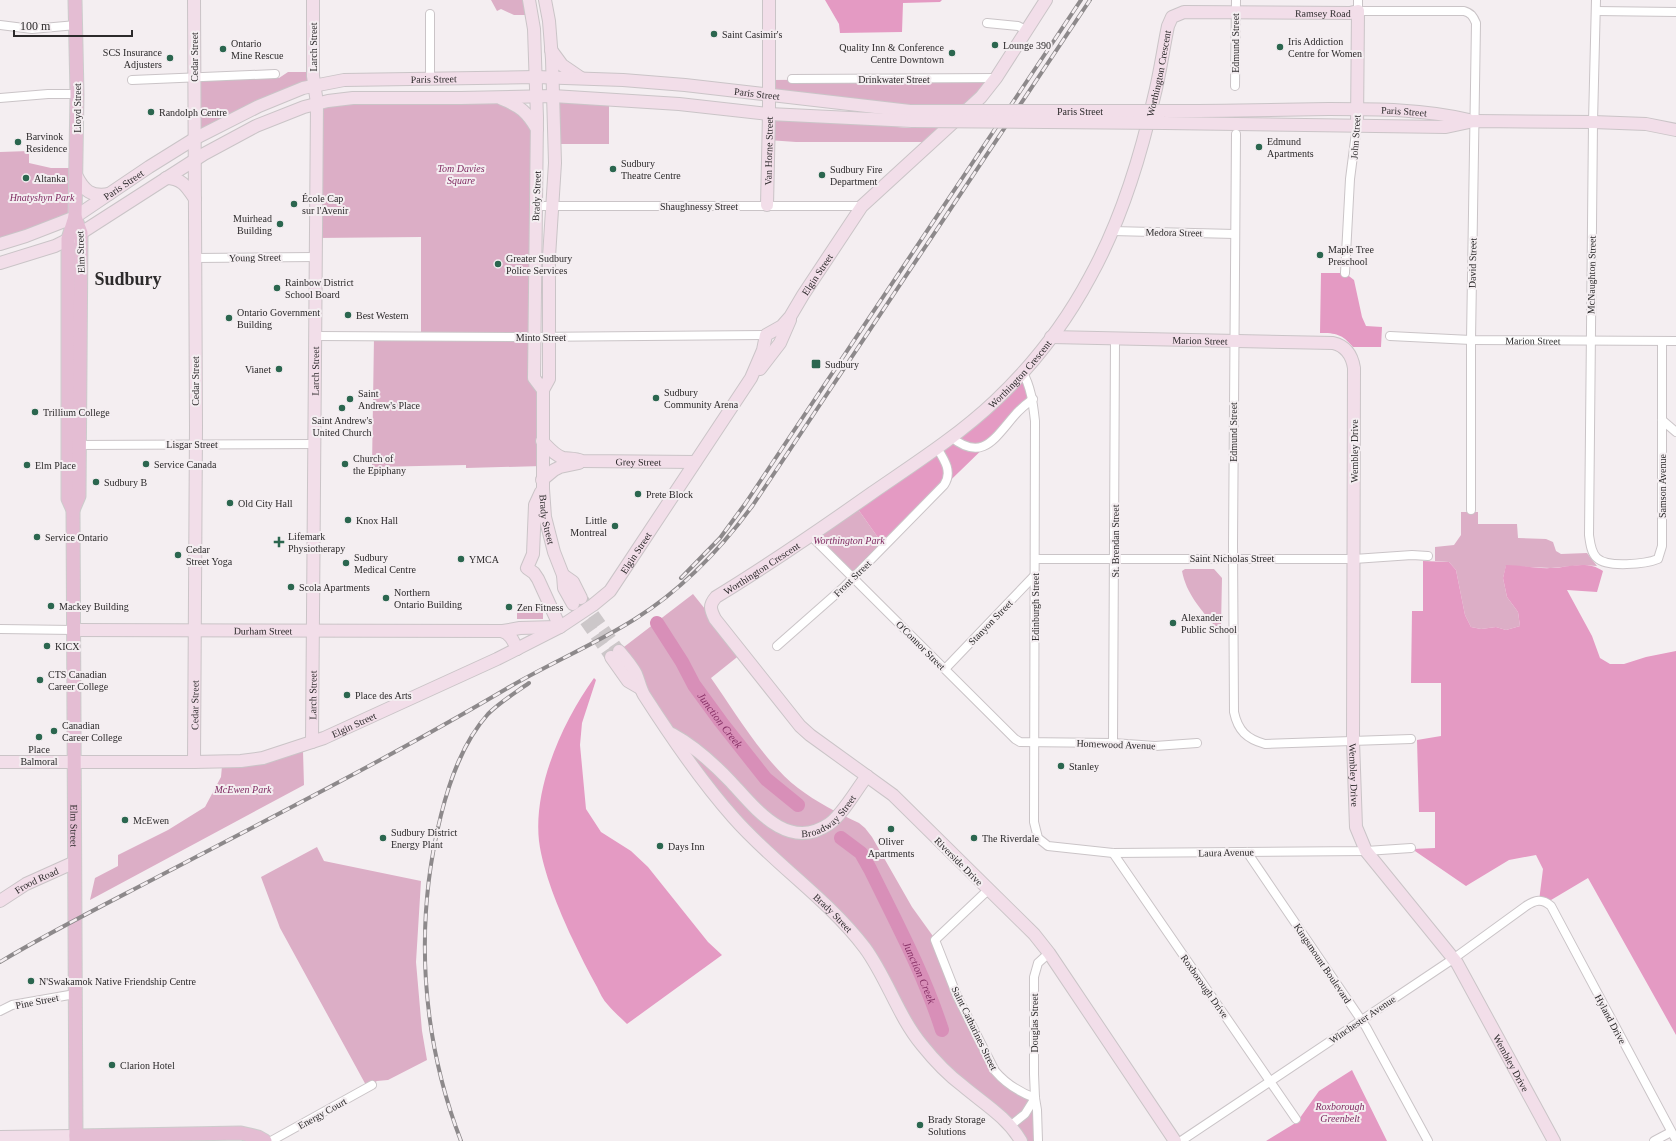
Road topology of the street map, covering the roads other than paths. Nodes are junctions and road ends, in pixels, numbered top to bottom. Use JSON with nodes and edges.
{"nodes":[{"id":1,"x":75,"y":0,"type":"edge"},
{"id":2,"x":194,"y":0,"type":"edge"},
{"id":3,"x":313,"y":0,"type":"edge"},
{"id":4,"x":529,"y":0,"type":"edge"},
{"id":5,"x":545,"y":0,"type":"edge"},
{"id":6,"x":769,"y":0,"type":"edge"},
{"id":7,"x":1046,"y":0,"type":"edge"},
{"id":8,"x":1596,"y":0,"type":"edge"},
{"id":9,"x":1236,"y":6,"type":"edge"},
{"id":10,"x":1358,"y":6,"type":"edge"},
{"id":11,"x":1596,"y":11,"type":"junction"},
{"id":12,"x":1676,"y":12,"type":"edge"},
{"id":13,"x":430,"y":14,"type":"dead end"},
{"id":14,"x":1473,"y":16,"type":"joint"},
{"id":15,"x":1172,"y":17,"type":"joint"},
{"id":16,"x":987,"y":23,"type":"dead end"},
{"id":17,"x":0,"y":25,"type":"edge"},
{"id":18,"x":76,"y":25,"type":"junction"},
{"id":19,"x":1026,"y":30,"type":"junction"},
{"id":20,"x":551,"y":50,"type":"junction"},
{"id":21,"x":275,"y":74,"type":"dead end"},
{"id":22,"x":194,"y":77,"type":"junction"},
{"id":23,"x":536,"y":77,"type":"junction"},
{"id":24,"x":552,"y":77,"type":"junction"},
{"id":25,"x":430,"y":78,"type":"junction"},
{"id":26,"x":582,"y":78,"type":"junction"},
{"id":27,"x":996,"y":78,"type":"junction"},
{"id":28,"x":792,"y":79,"type":"dead end"},
{"id":29,"x":132,"y":80,"type":"dead end"},
{"id":30,"x":315,"y":86,"type":"junction"},
{"id":31,"x":1235,"y":86,"type":"dead end"},
{"id":32,"x":77,"y":94,"type":"junction"},
{"id":33,"x":769,"y":94,"type":"junction"},
{"id":34,"x":536,"y":96,"type":"junction"},
{"id":35,"x":553,"y":96,"type":"junction"},
{"id":36,"x":497,"y":97,"type":"junction"},
{"id":37,"x":0,"y":98,"type":"edge"},
{"id":38,"x":317,"y":103,"type":"junction"},
{"id":39,"x":1357,"y":109,"type":"junction"},
{"id":40,"x":769,"y":114,"type":"junction"},
{"id":41,"x":911,"y":116,"type":"junction"},
{"id":42,"x":1164,"y":117,"type":"junction"},
{"id":43,"x":1474,"y":121,"type":"junction"},
{"id":44,"x":1593,"y":122,"type":"junction"},
{"id":45,"x":1357,"y":125,"type":"junction"},
{"id":46,"x":537,"y":129,"type":"junction"},
{"id":47,"x":1676,"y":130,"type":"edge"},
{"id":48,"x":1236,"y":134,"type":"dead end"},
{"id":49,"x":194,"y":140,"type":"junction"},
{"id":50,"x":194,"y":160,"type":"junction"},
{"id":51,"x":76,"y":175,"type":"junction"},
{"id":52,"x":166,"y":178,"type":"junction"},
{"id":53,"x":111,"y":193,"type":"junction"},
{"id":54,"x":194,"y":199,"type":"junction"},
{"id":55,"x":767,"y":205,"type":"junction"},
{"id":56,"x":536,"y":206,"type":"junction"},
{"id":57,"x":552,"y":206,"type":"junction"},
{"id":58,"x":862,"y":206,"type":"junction"},
{"id":59,"x":75,"y":217,"type":"junction"},
{"id":60,"x":1112,"y":231,"type":"junction"},
{"id":61,"x":81,"y":233,"type":"junction"},
{"id":62,"x":1235,"y":234,"type":"junction"},
{"id":63,"x":68,"y":239,"type":"junction"},
{"id":64,"x":0,"y":244,"type":"edge"},
{"id":65,"x":316,"y":256,"type":"junction"},
{"id":66,"x":195,"y":258,"type":"junction"},
{"id":67,"x":0,"y":263,"type":"edge"},
{"id":68,"x":1345,"y":273,"type":"dead end"},
{"id":69,"x":790,"y":317,"type":"junction"},
{"id":70,"x":766,"y":335,"type":"junction"},
{"id":71,"x":316,"y":336,"type":"junction"},
{"id":72,"x":1390,"y":336,"type":"dead end"},
{"id":73,"x":534,"y":337,"type":"junction"},
{"id":74,"x":550,"y":337,"type":"junction"},
{"id":75,"x":1051,"y":337,"type":"junction"},
{"id":76,"x":1115,"y":339,"type":"junction"},
{"id":77,"x":1234,"y":340,"type":"junction"},
{"id":78,"x":1471,"y":340,"type":"junction"},
{"id":79,"x":1590,"y":340,"type":"junction"},
{"id":80,"x":1662,"y":341,"type":"junction"},
{"id":81,"x":1676,"y":341,"type":"edge"},
{"id":82,"x":1347,"y":351,"type":"joint"},
{"id":83,"x":1022,"y":371,"type":"junction"},
{"id":84,"x":751,"y":378,"type":"junction"},
{"id":85,"x":543,"y":390,"type":"junction"},
{"id":86,"x":1033,"y":399,"type":"junction"},
{"id":87,"x":1662,"y":420,"type":"junction"},
{"id":88,"x":1676,"y":432,"type":"edge"},
{"id":89,"x":951,"y":437,"type":"junction"},
{"id":90,"x":542,"y":441,"type":"junction"},
{"id":91,"x":195,"y":444,"type":"junction"},
{"id":92,"x":315,"y":444,"type":"junction"},
{"id":93,"x":74,"y":445,"type":"junction"},
{"id":94,"x":936,"y":448,"type":"junction"},
{"id":95,"x":582,"y":461,"type":"junction"},
{"id":96,"x":695,"y":462,"type":"junction"},
{"id":97,"x":542,"y":484,"type":"junction"},
{"id":98,"x":1471,"y":510,"type":"dead end"},
{"id":99,"x":811,"y":536,"type":"junction"},
{"id":100,"x":1592,"y":550,"type":"joint"},
{"id":101,"x":1428,"y":556,"type":"dead end"},
{"id":102,"x":1115,"y":558,"type":"junction"},
{"id":103,"x":1233,"y":558,"type":"junction"},
{"id":104,"x":1035,"y":559,"type":"junction"},
{"id":105,"x":1354,"y":559,"type":"junction"},
{"id":106,"x":1035,"y":576,"type":"junction"},
{"id":107,"x":853,"y":578,"type":"junction"},
{"id":108,"x":577,"y":601,"type":"tunnel mouth"},
{"id":109,"x":711,"y":611,"type":"joint"},
{"id":110,"x":560,"y":627,"type":"junction"},
{"id":111,"x":0,"y":629,"type":"edge"},
{"id":112,"x":194,"y":629,"type":"junction"},
{"id":113,"x":74,"y":630,"type":"junction"},
{"id":114,"x":313,"y":630,"type":"junction"},
{"id":115,"x":503,"y":631,"type":"junction"},
{"id":116,"x":777,"y":646,"type":"dead end"},
{"id":117,"x":517,"y":649,"type":"junction"},
{"id":118,"x":615,"y":654,"type":"tunnel mouth"},
{"id":119,"x":945,"y":669,"type":"junction"},
{"id":120,"x":668,"y":731,"type":"junction"},
{"id":121,"x":1412,"y":740,"type":"dead end"},
{"id":122,"x":1353,"y":741,"type":"junction"},
{"id":123,"x":312,"y":742,"type":"junction"},
{"id":124,"x":1035,"y":742,"type":"junction"},
{"id":125,"x":1113,"y":743,"type":"junction"},
{"id":126,"x":1196,"y":743,"type":"dead end"},
{"id":127,"x":75,"y":761,"type":"junction"},
{"id":128,"x":0,"y":762,"type":"edge"},
{"id":129,"x":194,"y":762,"type":"junction"},
{"id":130,"x":867,"y":776,"type":"junction"},
{"id":131,"x":709,"y":788,"type":"junction"},
{"id":132,"x":741,"y":795,"type":"junction"},
{"id":133,"x":1043,"y":843,"type":"joint"},
{"id":134,"x":1412,"y":848,"type":"dead end"},
{"id":135,"x":1366,"y":851,"type":"junction"},
{"id":136,"x":1247,"y":852,"type":"junction"},
{"id":137,"x":1113,"y":854,"type":"junction"},
{"id":138,"x":75,"y":862,"type":"junction"},
{"id":139,"x":988,"y":890,"type":"junction"},
{"id":140,"x":0,"y":901,"type":"edge"},
{"id":141,"x":1543,"y":901,"type":"joint"},
{"id":142,"x":1049,"y":953,"type":"junction"},
{"id":143,"x":1453,"y":958,"type":"junction"},
{"id":144,"x":75,"y":994,"type":"junction"},
{"id":145,"x":0,"y":1011,"type":"edge"},
{"id":146,"x":1361,"y":1019,"type":"junction"},
{"id":147,"x":1270,"y":1081,"type":"junction"},
{"id":148,"x":372,"y":1084,"type":"dead end"},
{"id":149,"x":1035,"y":1098,"type":"junction"},
{"id":150,"x":1296,"y":1119,"type":"dead end"},
{"id":151,"x":1010,"y":1126,"type":"junction"},
{"id":152,"x":1671,"y":1132,"type":"junction"},
{"id":153,"x":0,"y":1137,"type":"edge"},
{"id":154,"x":241,"y":1137,"type":"edge"},
{"id":155,"x":76,"y":1139,"type":"edge"},
{"id":156,"x":1676,"y":1140,"type":"edge"},
{"id":157,"x":265,"y":1141,"type":"edge"},
{"id":158,"x":271,"y":1141,"type":"edge"},
{"id":159,"x":1021,"y":1141,"type":"edge"},
{"id":160,"x":1038,"y":1141,"type":"edge"},
{"id":161,"x":1174,"y":1141,"type":"edge"},
{"id":162,"x":1181,"y":1141,"type":"edge"},
{"id":163,"x":1428,"y":1141,"type":"edge"},
{"id":164,"x":1554,"y":1141,"type":"edge"},
{"id":165,"x":1654,"y":1141,"type":"edge"}],
"edges":[{"from":1,"to":18,"type":"main road","name":"Lloyd Street"},
{"from":2,"to":22,"type":"main road","name":"Cedar Street"},
{"from":3,"to":30,"type":"main road","name":"Larch Street"},
{"from":4,"to":23,"type":"main road","name":"Brady Street"},
{"from":5,"to":20,"type":"main road","name":"Brady Street"},
{"from":6,"to":33,"type":"main road","name":"Van Horne Street"},
{"from":7,"to":19,"type":"main road","name":"Elgin Street"},
{"from":8,"to":11,"type":"street","name":"McNaughton Street"},
{"from":9,"to":10,"type":"main road","name":"Ramsey Road"},
{"from":9,"to":15,"type":"main road","name":"Ramsey Road"},
{"from":9,"to":31,"type":"street","name":"Edmund Street"},
{"from":10,"to":14,"type":"street","name":"Ramsey Road"},
{"from":10,"to":39,"type":"main road","name":"John Street"},
{"from":11,"to":12,"type":"street"},
{"from":11,"to":44,"type":"street","name":"McNaughton Street"},
{"from":13,"to":25,"type":"street"},
{"from":14,"to":43,"type":"street","name":"David Street"},
{"from":15,"to":60,"type":"main road","name":"Worthington Crescent"},
{"from":16,"to":19,"type":"street"},
{"from":17,"to":18,"type":"street"},
{"from":18,"to":32,"type":"main road","name":"Lloyd Street"},
{"from":19,"to":27,"type":"main road","name":"Elgin Street"},
{"from":20,"to":24,"type":"main road","name":"Brady Street"},
{"from":20,"to":26,"type":"main road"},
{"from":21,"to":22,"type":"street"},
{"from":22,"to":29,"type":"street"},
{"from":22,"to":49,"type":"main road","name":"Cedar Street"},
{"from":23,"to":24,"type":"main road","name":"Paris Street"},
{"from":23,"to":25,"type":"main road","name":"Paris Street"},
{"from":23,"to":34,"type":"main road","name":"Brady Street"},
{"from":24,"to":26,"type":"main road","name":"Paris Street"},
{"from":24,"to":35,"type":"main road","name":"Brady Street"},
{"from":25,"to":30,"type":"main road","name":"Paris Street"},
{"from":26,"to":33,"type":"main road","name":"Paris Street"},
{"from":27,"to":28,"type":"street","name":"Drinkwater Street"},
{"from":27,"to":58,"type":"main road","name":"Elgin Street"},
{"from":30,"to":38,"type":"main road","name":"Larch Street"},
{"from":30,"to":49,"type":"main road","name":"Paris Street"},
{"from":32,"to":37,"type":"street"},
{"from":32,"to":51,"type":"main road","name":"Lloyd Street"},
{"from":33,"to":40,"type":"main road","name":"Van Horne Street"},
{"from":33,"to":41,"type":"main road","name":"Paris Street"},
{"from":34,"to":35,"type":"main road","name":"Paris Street"},
{"from":34,"to":36,"type":"main road","name":"Paris Street"},
{"from":34,"to":46,"type":"main road","name":"Brady Street"},
{"from":35,"to":40,"type":"main road","name":"Paris Street"},
{"from":35,"to":57,"type":"main road","name":"Brady Street"},
{"from":36,"to":38,"type":"main road","name":"Paris Street"},
{"from":36,"to":46,"type":"main road"},
{"from":38,"to":50,"type":"main road","name":"Paris Street"},
{"from":38,"to":65,"type":"main road","name":"Larch Street"},
{"from":39,"to":42,"type":"main road","name":"Paris Street"},
{"from":39,"to":43,"type":"main road","name":"Paris Street"},
{"from":39,"to":45,"type":"main road","name":"John Street"},
{"from":40,"to":41,"type":"main road","name":"Paris Street"},
{"from":40,"to":55,"type":"main road","name":"Van Horne Street"},
{"from":41,"to":42,"type":"main road","name":"Paris Street","bridge":true},
{"from":42,"to":45,"type":"main road","name":"Paris Street"},
{"from":43,"to":44,"type":"main road","name":"Paris Street"},
{"from":43,"to":45,"type":"main road","name":"Paris Street"},
{"from":43,"to":78,"type":"street","name":"David Street"},
{"from":44,"to":47,"type":"main road","name":"Paris Street"},
{"from":44,"to":79,"type":"street","name":"McNaughton Street"},
{"from":45,"to":68,"type":"street","name":"John Street"},
{"from":46,"to":56,"type":"main road","name":"Brady Street"},
{"from":48,"to":62,"type":"street","name":"Edmund Street"},
{"from":49,"to":50,"type":"main road","name":"Cedar Street"},
{"from":49,"to":53,"type":"main road","name":"Paris Street"},
{"from":50,"to":52,"type":"main road","name":"Paris Street"},
{"from":50,"to":54,"type":"main road","name":"Cedar Street"},
{"from":51,"to":53,"type":"main road"},
{"from":51,"to":59,"type":"main road","name":"Lloyd Street"},
{"from":52,"to":54,"type":"main road"},
{"from":52,"to":61,"type":"main road","name":"Paris Street"},
{"from":53,"to":59,"type":"main road","name":"Paris Street"},
{"from":54,"to":66,"type":"main road","name":"Cedar Street"},
{"from":55,"to":57,"type":"street","name":"Shaughnessy Street"},
{"from":55,"to":58,"type":"street","name":"Shaughnessy Street"},
{"from":56,"to":57,"type":"street","name":"Shaughnessy Street"},
{"from":56,"to":73,"type":"main road","name":"Brady Street"},
{"from":57,"to":74,"type":"main road","name":"Brady Street"},
{"from":58,"to":69,"type":"main road","name":"Elgin Street"},
{"from":59,"to":61,"type":"main road","name":"Elm Street"},
{"from":59,"to":63,"type":"main road","name":"Elm Street"},
{"from":59,"to":64,"type":"main road","name":"Paris Street"},
{"from":60,"to":62,"type":"street","name":"Medora Street"},
{"from":60,"to":75,"type":"main road","name":"Worthington Crescent"},
{"from":61,"to":63,"type":"main road","name":"Paris Street"},
{"from":61,"to":93,"type":"main road","name":"Elm Street"},
{"from":62,"to":77,"type":"street","name":"Edmund Street"},
{"from":63,"to":67,"type":"main road","name":"Paris Street"},
{"from":63,"to":93,"type":"main road","name":"Elm Street"},
{"from":65,"to":66,"type":"street","name":"Young Street"},
{"from":65,"to":71,"type":"main road","name":"Larch Street"},
{"from":66,"to":91,"type":"main road","name":"Cedar Street"},
{"from":69,"to":70,"type":"main road","name":"Elgin Street"},
{"from":69,"to":84,"type":"main road"},
{"from":70,"to":74,"type":"street","name":"Minto Street"},
{"from":70,"to":84,"type":"main road","name":"Elgin Street"},
{"from":71,"to":73,"type":"street","name":"Minto Street"},
{"from":71,"to":92,"type":"main road","name":"Larch Street"},
{"from":72,"to":78,"type":"street","name":"Marion Street"},
{"from":73,"to":74,"type":"street","name":"Minto Street"},
{"from":73,"to":85,"type":"main road","name":"Brady Street"},
{"from":74,"to":85,"type":"main road","name":"Brady Street"},
{"from":75,"to":76,"type":"main road","name":"Marion Street"},
{"from":75,"to":83,"type":"main road","name":"Worthington Crescent"},
{"from":76,"to":77,"type":"main road","name":"Marion Street"},
{"from":76,"to":102,"type":"street","name":"St. Brendan Street"},
{"from":77,"to":82,"type":"main road","name":"Marion Street"},
{"from":77,"to":103,"type":"street","name":"Edmund Street"},
{"from":78,"to":79,"type":"street","name":"Marion Street"},
{"from":78,"to":98,"type":"street","name":"David Street"},
{"from":79,"to":80,"type":"street","name":"Marion Street"},
{"from":79,"to":100,"type":"street","name":"McNaughton Street"},
{"from":80,"to":81,"type":"street","name":"Marion Street"},
{"from":80,"to":87,"type":"street","name":"Samson Avenue"},
{"from":82,"to":105,"type":"main road","name":"Wembley Drive"},
{"from":83,"to":86,"type":"street","name":"Edinburgh Street"},
{"from":83,"to":89,"type":"main road","name":"Worthington Crescent"},
{"from":84,"to":96,"type":"main road","name":"Elgin Street"},
{"from":85,"to":90,"type":"main road","name":"Brady Street"},
{"from":86,"to":89,"type":"street"},
{"from":86,"to":104,"type":"street","name":"Edinburgh Street"},
{"from":87,"to":88,"type":"street"},
{"from":87,"to":100,"type":"street","name":"Samson Avenue"},
{"from":89,"to":94,"type":"main road","name":"Worthington Crescent"},
{"from":90,"to":95,"type":"main road"},
{"from":90,"to":97,"type":"main road","name":"Brady Street"},
{"from":91,"to":92,"type":"street","name":"Lisgar Street"},
{"from":91,"to":93,"type":"street","name":"Lisgar Street"},
{"from":91,"to":112,"type":"main road","name":"Cedar Street"},
{"from":92,"to":114,"type":"main road","name":"Larch Street"},
{"from":93,"to":113,"type":"main road","name":"Elm Street"},
{"from":94,"to":99,"type":"main road","name":"Worthington Crescent"},
{"from":94,"to":107,"type":"street","name":"Front Street"},
{"from":95,"to":96,"type":"main road","name":"Grey Street"},
{"from":95,"to":97,"type":"main road"},
{"from":96,"to":110,"type":"main road","name":"Elgin Street"},
{"from":97,"to":108,"type":"main road","name":"Brady Street"},
{"from":97,"to":110,"type":"main road"},
{"from":99,"to":107,"type":"street","name":"O'Connor Street"},
{"from":99,"to":109,"type":"main road","name":"Worthington Crescent"},
{"from":101,"to":105,"type":"street","name":"Saint Nicholas Street"},
{"from":102,"to":103,"type":"street","name":"Saint Nicholas Street"},
{"from":102,"to":104,"type":"street","name":"Saint Nicholas Street"},
{"from":102,"to":125,"type":"street","name":"St. Brendan Street"},
{"from":103,"to":105,"type":"street","name":"Saint Nicholas Street"},
{"from":103,"to":122,"type":"street","name":"Edmund Street"},
{"from":104,"to":106,"type":"street","name":"Edinburgh Street"},
{"from":105,"to":122,"type":"main road","name":"Wembley Drive"},
{"from":106,"to":119,"type":"street","name":"Stanyon Street"},
{"from":106,"to":124,"type":"street","name":"Edinburgh Street"},
{"from":107,"to":116,"type":"street","name":"Front Street"},
{"from":107,"to":119,"type":"street","name":"O'Connor Street"},
{"from":109,"to":130,"type":"main road","name":"Riverside Drive"},
{"from":110,"to":115,"type":"main road","name":"Durham Street"},
{"from":110,"to":117,"type":"main road","name":"Elgin Street"},
{"from":111,"to":113,"type":"street","name":"Durham Street"},
{"from":112,"to":113,"type":"main road","name":"Durham Street"},
{"from":112,"to":114,"type":"main road","name":"Durham Street"},
{"from":112,"to":129,"type":"main road","name":"Cedar Street"},
{"from":113,"to":127,"type":"main road","name":"Elm Street"},
{"from":114,"to":115,"type":"main road","name":"Durham Street"},
{"from":114,"to":123,"type":"main road","name":"Larch Street"},
{"from":115,"to":117,"type":"main road"},
{"from":117,"to":123,"type":"main road","name":"Elgin Street"},
{"from":118,"to":120,"type":"main road","name":"Brady Street"},
{"from":119,"to":124,"type":"street","name":"O'Connor Street"},
{"from":120,"to":131,"type":"main road","name":"Brady Street"},
{"from":120,"to":132,"type":"main road"},
{"from":121,"to":122,"type":"street"},
{"from":122,"to":135,"type":"main road","name":"Wembley Drive"},
{"from":123,"to":129,"type":"main road","name":"Elgin Street"},
{"from":124,"to":125,"type":"street","name":"Homewood Avenue"},
{"from":124,"to":133,"type":"street","name":"Edinburgh Street"},
{"from":125,"to":126,"type":"street","name":"Homewood Avenue"},
{"from":127,"to":128,"type":"main road","name":"Elgin Street"},
{"from":127,"to":129,"type":"main road","name":"Elgin Street"},
{"from":127,"to":138,"type":"main road","name":"Elm Street"},
{"from":130,"to":132,"type":"main road","name":"Broadway Street"},
{"from":130,"to":139,"type":"main road","name":"Riverside Drive"},
{"from":131,"to":132,"type":"main road"},
{"from":131,"to":151,"type":"main road","name":"Brady Street"},
{"from":133,"to":137,"type":"street","name":"Laura Avenue"},
{"from":134,"to":135,"type":"street","name":"Laura Avenue"},
{"from":135,"to":136,"type":"street","name":"Laura Avenue"},
{"from":135,"to":143,"type":"main road","name":"Wembley Drive"},
{"from":136,"to":137,"type":"street","name":"Laura Avenue"},
{"from":136,"to":146,"type":"street","name":"Kingsmount Boulevard"},
{"from":137,"to":147,"type":"street","name":"Roxborough Drive"},
{"from":138,"to":140,"type":"main road","name":"Frood Road"},
{"from":138,"to":144,"type":"main road","name":"Elm Street"},
{"from":139,"to":142,"type":"main road","name":"Riverside Drive"},
{"from":139,"to":149,"type":"street","name":"Saint Catharines Street"},
{"from":141,"to":143,"type":"street","name":"Winchester Avenue"},
{"from":141,"to":152,"type":"street","name":"Hyland Drive"},
{"from":142,"to":149,"type":"street","name":"Douglas Street"},
{"from":142,"to":161,"type":"main road","name":"Riverside Drive"},
{"from":143,"to":146,"type":"street","name":"Winchester Avenue"},
{"from":143,"to":164,"type":"main road","name":"Wembley Drive"},
{"from":144,"to":145,"type":"street","name":"Pine Street"},
{"from":144,"to":155,"type":"main road","name":"Elm Street"},
{"from":146,"to":147,"type":"street","name":"Winchester Avenue"},
{"from":146,"to":163,"type":"street","name":"Kingsmount Boulevard"},
{"from":147,"to":150,"type":"street","name":"Roxborough Drive"},
{"from":147,"to":162,"type":"street","name":"Winchester Avenue"},
{"from":148,"to":158,"type":"street","name":"Energy Court"},
{"from":149,"to":151,"type":"street"},
{"from":149,"to":160,"type":"street","name":"Douglas Street"},
{"from":151,"to":159,"type":"main road","name":"Brady Street"},
{"from":152,"to":156,"type":"street","name":"Hyland Drive"},
{"from":152,"to":165,"type":"street"},
{"from":153,"to":155,"type":"main road"},
{"from":154,"to":155,"type":"main road"},
{"from":154,"to":157,"type":"main road"}]}
